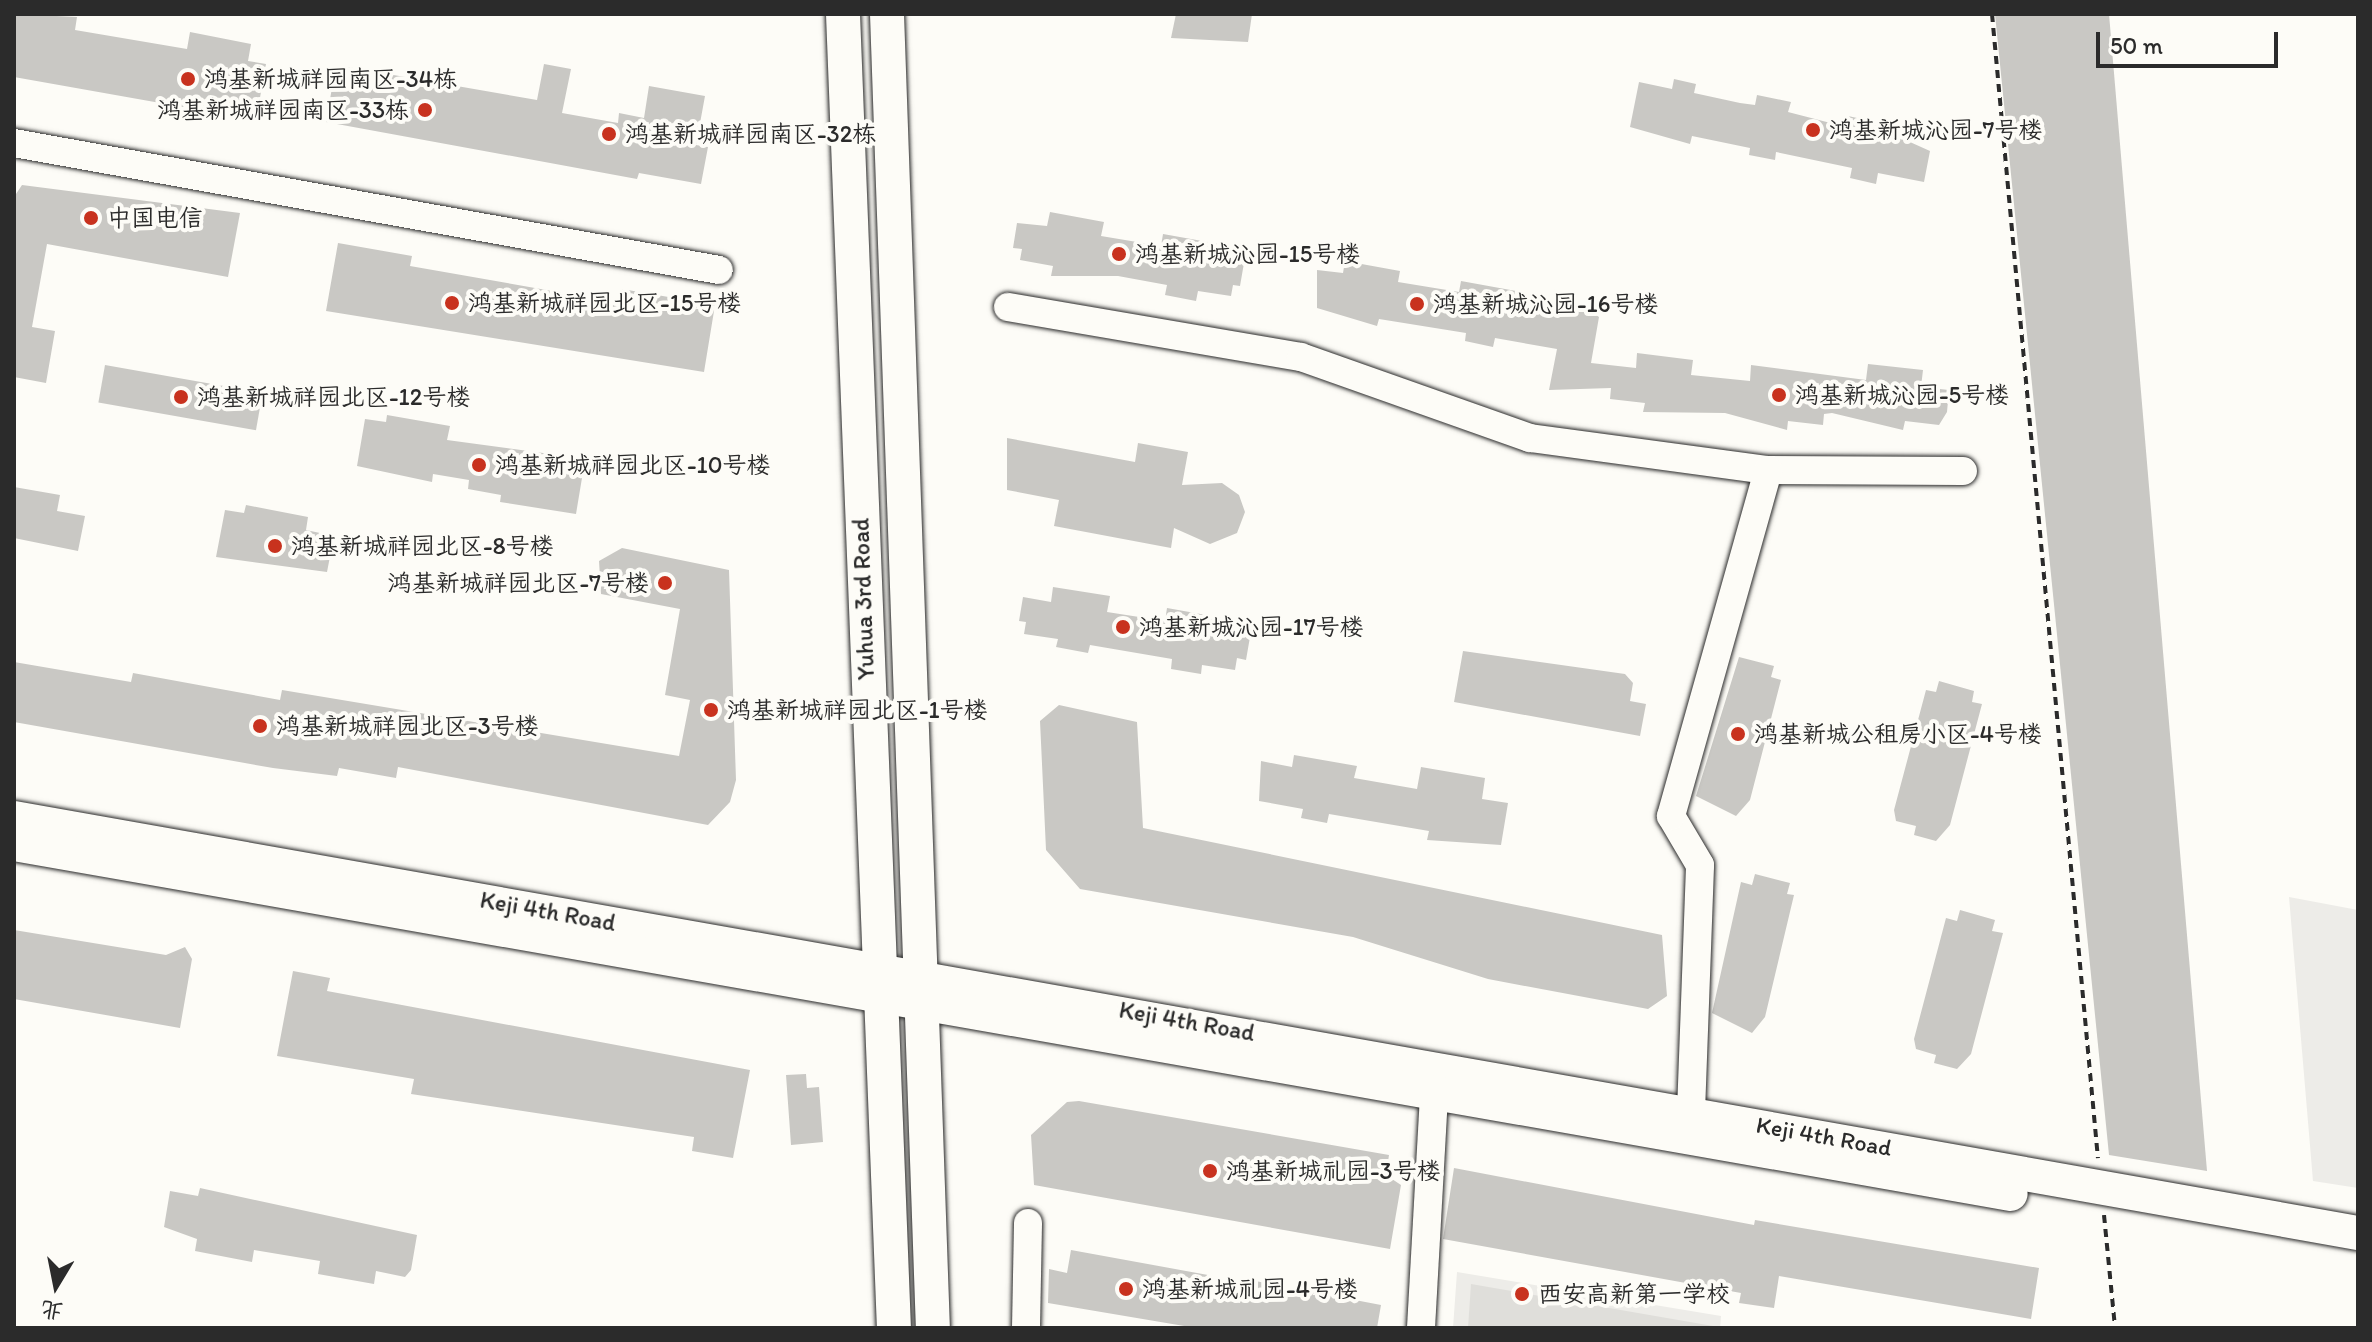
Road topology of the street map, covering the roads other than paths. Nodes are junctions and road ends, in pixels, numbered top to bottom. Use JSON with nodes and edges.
{"nodes":[{"id":1,"x":843,"y":14,"type":"edge"},
{"id":2,"x":887,"y":14,"type":"edge"},
{"id":3,"x":14,"y":143,"type":"edge"},
{"id":4,"x":719,"y":270,"type":"dead end"},
{"id":5,"x":1008,"y":307,"type":"dead end"},
{"id":6,"x":1768,"y":470,"type":"junction"},
{"id":7,"x":1963,"y":471,"type":"dead end"},
{"id":8,"x":14,"y":818,"type":"edge"},
{"id":9,"x":14,"y":844,"type":"edge"},
{"id":10,"x":877,"y":981,"type":"junction"},
{"id":11,"x":919,"y":988,"type":"junction"},
{"id":12,"x":1434,"y":1092,"type":"junction"},
{"id":13,"x":1691,"y":1112,"type":"junction"},
{"id":14,"x":2102,"y":1199,"type":"junction"},
{"id":15,"x":1028,"y":1223,"type":"dead end"},
{"id":16,"x":2358,"y":1233,"type":"edge"},
{"id":17,"x":2358,"y":1255,"type":"edge"},
{"id":18,"x":894,"y":1328,"type":"edge"},
{"id":19,"x":933,"y":1328,"type":"edge"},
{"id":20,"x":1026,"y":1328,"type":"edge"},
{"id":21,"x":1421,"y":1328,"type":"edge"}],
"edges":[{"from":1,"to":10,"type":"street","name":"Yuhua 3rd Road"},
{"from":2,"to":11,"type":"street","name":"Yuhua 3rd Road"},
{"from":3,"to":4,"type":"street"},
{"from":5,"to":6,"type":"street"},
{"from":6,"to":7,"type":"street"},
{"from":6,"to":13,"type":"street"},
{"from":8,"to":10,"type":"street","name":"Keji 4th Road"},
{"from":9,"to":10,"type":"street","name":"Keji 4th Road"},
{"from":10,"to":11,"type":"street","name":"Keji 4th Road"},
{"from":10,"to":18,"type":"street","name":"Yuhua 3rd Road"},
{"from":11,"to":12,"type":"street","name":"Keji 4th Road"},
{"from":11,"to":13,"type":"street","name":"Keji 4th Road"},
{"from":11,"to":19,"type":"street","name":"Yuhua 3rd Road"},
{"from":12,"to":14,"type":"street","name":"Keji 4th Road"},
{"from":12,"to":21,"type":"street"},
{"from":13,"to":14,"type":"street","name":"Keji 4th Road"},
{"from":14,"to":16,"type":"street","name":"Keji 4th Road"},
{"from":14,"to":17,"type":"street","name":"Keji 4th Road"},
{"from":15,"to":20,"type":"street"}]}
